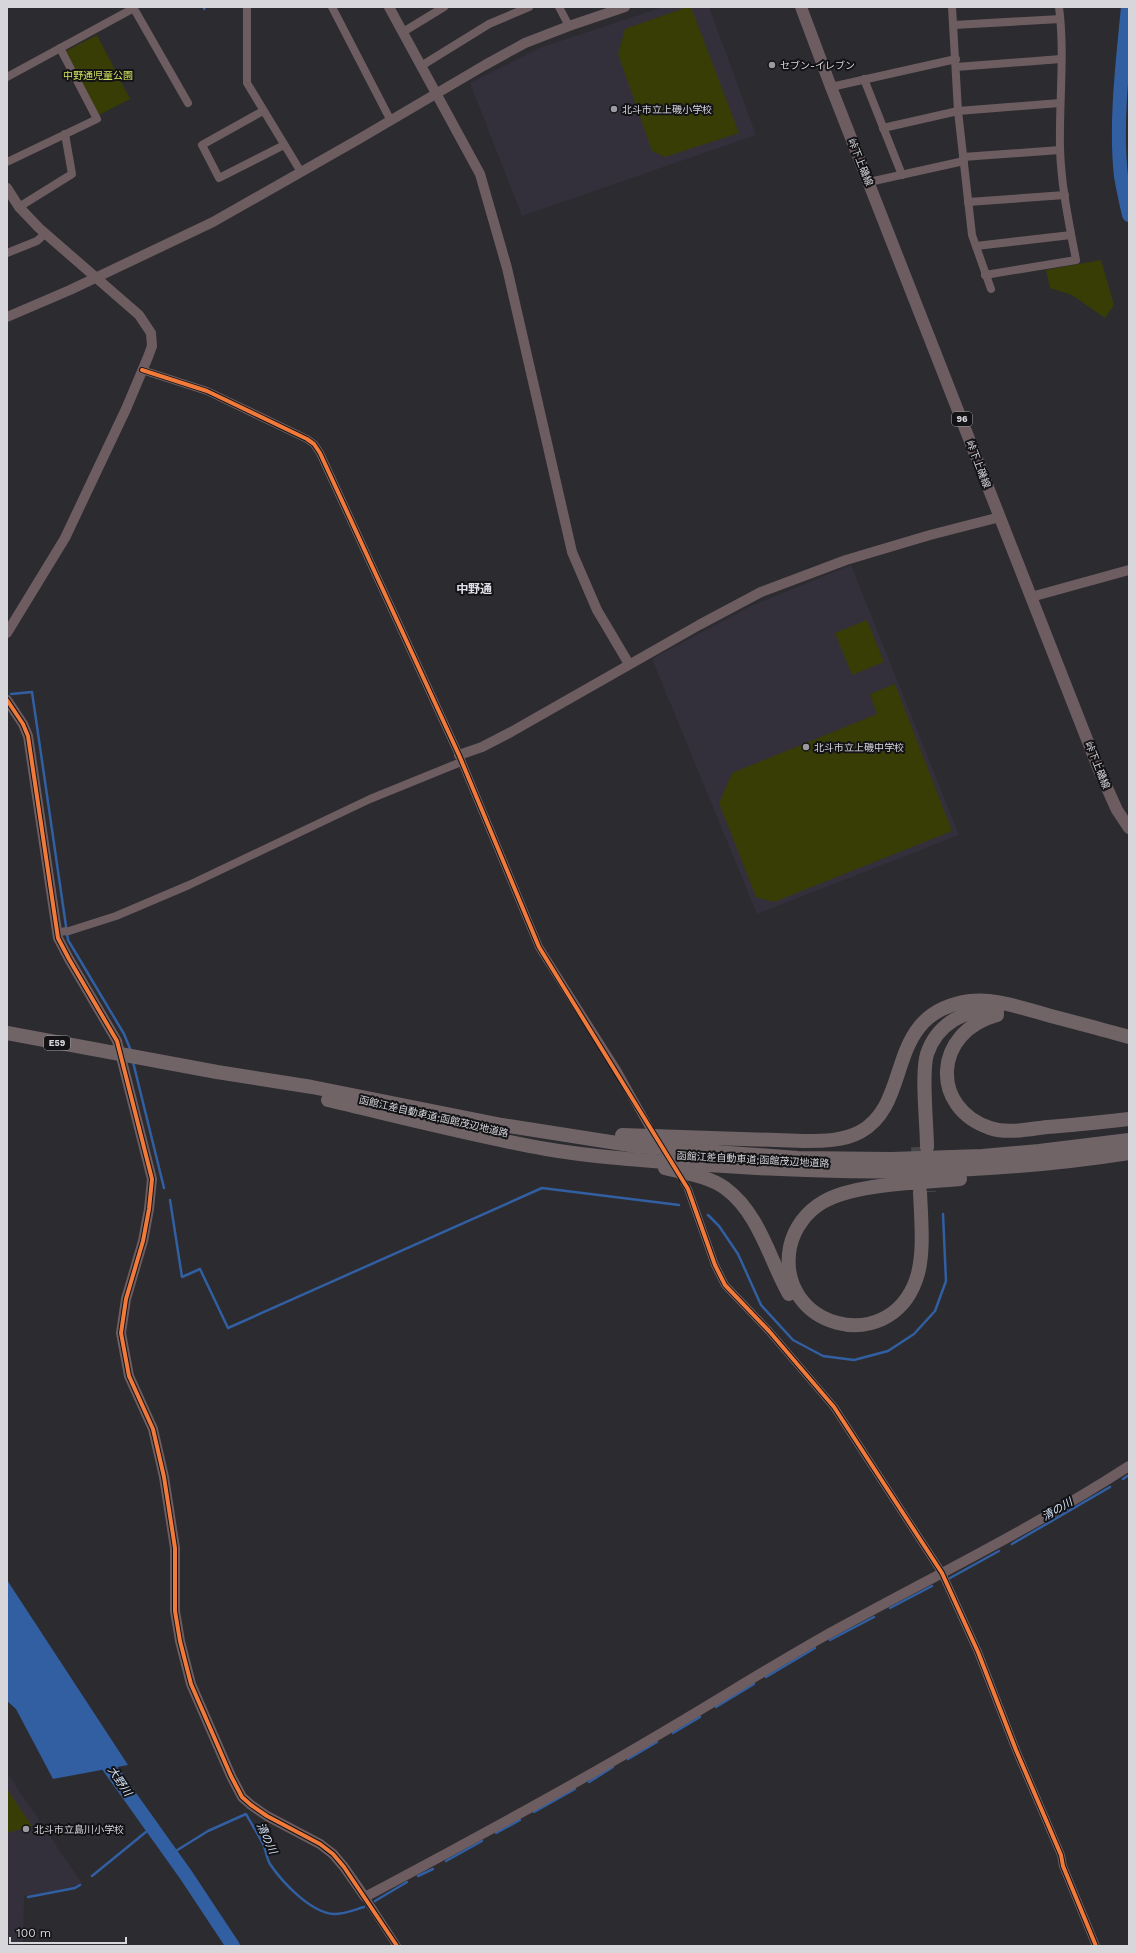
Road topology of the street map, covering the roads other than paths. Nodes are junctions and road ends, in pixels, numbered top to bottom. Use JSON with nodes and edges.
{"nodes":[{"id":1,"x":134,"y":7,"type":"edge"},
{"id":2,"x":247,"y":7,"type":"edge"},
{"id":3,"x":332,"y":7,"type":"edge"},
{"id":4,"x":389,"y":7,"type":"edge"},
{"id":5,"x":444,"y":7,"type":"edge"},
{"id":6,"x":529,"y":7,"type":"edge"},
{"id":7,"x":559,"y":7,"type":"edge"},
{"id":8,"x":626,"y":7,"type":"edge"},
{"id":9,"x":801,"y":7,"type":"edge"},
{"id":10,"x":952,"y":7,"type":"edge"},
{"id":11,"x":1058,"y":7,"type":"edge"},
{"id":12,"x":1060,"y":18,"type":"junction"},
{"id":13,"x":954,"y":25,"type":"junction"},
{"id":14,"x":569,"y":26,"type":"junction"},
{"id":15,"x":403,"y":32,"type":"junction"},
{"id":16,"x":60,"y":48,"type":"junction"},
{"id":17,"x":1061,"y":59,"type":"junction"},
{"id":18,"x":956,"y":63,"type":"junction"},
{"id":19,"x":421,"y":66,"type":"junction"},
{"id":20,"x":7,"y":77,"type":"edge"},
{"id":21,"x":864,"y":79,"type":"junction"},
{"id":22,"x":831,"y":87,"type":"junction"},
{"id":23,"x":437,"y":94,"type":"junction"},
{"id":24,"x":188,"y":103,"type":"dead end"},
{"id":25,"x":1060,"y":103,"type":"junction"},
{"id":26,"x":263,"y":111,"type":"junction"},
{"id":27,"x":958,"y":111,"type":"junction"},
{"id":28,"x":391,"y":120,"type":"junction"},
{"id":29,"x":883,"y":128,"type":"junction"},
{"id":30,"x":65,"y":134,"type":"junction"},
{"id":31,"x":284,"y":145,"type":"junction"},
{"id":32,"x":1060,"y":150,"type":"junction"},
{"id":33,"x":964,"y":159,"type":"junction"},
{"id":34,"x":7,"y":162,"type":"edge"},
{"id":35,"x":301,"y":172,"type":"junction"},
{"id":36,"x":902,"y":175,"type":"junction"},
{"id":37,"x":869,"y":182,"type":"junction"},
{"id":38,"x":7,"y":190,"type":"edge"},
{"id":39,"x":1064,"y":195,"type":"junction"},
{"id":40,"x":968,"y":202,"type":"junction"},
{"id":41,"x":19,"y":207,"type":"junction"},
{"id":42,"x":46,"y":234,"type":"junction"},
{"id":43,"x":1071,"y":236,"type":"junction"},
{"id":44,"x":976,"y":246,"type":"junction"},
{"id":45,"x":7,"y":253,"type":"edge"},
{"id":46,"x":985,"y":275,"type":"junction"},
{"id":47,"x":95,"y":278,"type":"junction"},
{"id":48,"x":991,"y":289,"type":"dead end"},
{"id":49,"x":7,"y":317,"type":"edge"},
{"id":50,"x":142,"y":370,"type":"junction"},
{"id":51,"x":1000,"y":517,"type":"junction"},
{"id":52,"x":1129,"y":570,"type":"edge"},
{"id":53,"x":1031,"y":597,"type":"junction"},
{"id":54,"x":7,"y":633,"type":"edge"},
{"id":55,"x":629,"y":664,"type":"junction"},
{"id":56,"x":7,"y":700,"type":"edge"},
{"id":57,"x":460,"y":758,"type":"junction"},
{"id":58,"x":1129,"y":828,"type":"edge"},
{"id":59,"x":63,"y":932,"type":"junction"},
{"id":60,"x":972,"y":1001,"type":"junction"},
{"id":61,"x":1007,"y":1012,"type":"junction"},
{"id":62,"x":7,"y":1033,"type":"edge"},
{"id":63,"x":1129,"y":1037,"type":"edge"},
{"id":64,"x":1129,"y":1045,"type":"edge"},
{"id":65,"x":217,"y":1072,"type":"junction"},
{"id":66,"x":1129,"y":1119,"type":"edge"},
{"id":67,"x":502,"y":1125,"type":"junction"},
{"id":68,"x":649,"y":1127,"type":"dead end"},
{"id":69,"x":1129,"y":1140,"type":"edge"},
{"id":70,"x":1129,"y":1153,"type":"edge"},
{"id":71,"x":1108,"y":1156,"type":"junction"},
{"id":72,"x":634,"y":1159,"type":"junction"},
{"id":73,"x":688,"y":1189,"type":"tunnel mouth"},
{"id":74,"x":1129,"y":1466,"type":"edge"},
{"id":75,"x":942,"y":1573,"type":"junction"},
{"id":76,"x":365,"y":1897,"type":"junction"},
{"id":77,"x":397,"y":1946,"type":"edge"},
{"id":78,"x":1096,"y":1946,"type":"edge"}],
"edges":[{"from":1,"to":16,"type":"street"},
{"from":1,"to":24,"type":"street"},
{"from":2,"to":26,"type":"street"},
{"from":3,"to":28,"type":"street"},
{"from":4,"to":15,"type":"street"},
{"from":5,"to":15,"type":"street"},
{"from":6,"to":19,"type":"street"},
{"from":7,"to":14,"type":"street"},
{"from":8,"to":14,"type":"street"},
{"from":9,"to":22,"type":"main road","name":"峠下上磯線","number":"96"},
{"from":10,"to":13,"type":"street"},
{"from":11,"to":12,"type":"street"},
{"from":12,"to":13,"type":"street"},
{"from":12,"to":17,"type":"street"},
{"from":13,"to":18,"type":"street"},
{"from":14,"to":23,"type":"street"},
{"from":15,"to":19,"type":"street"},
{"from":16,"to":20,"type":"street"},
{"from":16,"to":30,"type":"street"},
{"from":17,"to":18,"type":"street"},
{"from":17,"to":25,"type":"street"},
{"from":18,"to":21,"type":"street"},
{"from":18,"to":27,"type":"street"},
{"from":19,"to":23,"type":"street"},
{"from":21,"to":22,"type":"street"},
{"from":21,"to":29,"type":"street"},
{"from":22,"to":37,"type":"main road","name":"峠下上磯線","number":"96"},
{"from":23,"to":28,"type":"street"},
{"from":23,"to":55,"type":"street"},
{"from":25,"to":27,"type":"street"},
{"from":25,"to":32,"type":"street"},
{"from":26,"to":31,"type":"street"},
{"from":26,"to":31,"type":"street"},
{"from":27,"to":29,"type":"street"},
{"from":27,"to":33,"type":"street"},
{"from":28,"to":35,"type":"street"},
{"from":29,"to":36,"type":"street"},
{"from":30,"to":34,"type":"street"},
{"from":30,"to":41,"type":"street"},
{"from":31,"to":35,"type":"street"},
{"from":32,"to":33,"type":"street"},
{"from":32,"to":39,"type":"street"},
{"from":33,"to":36,"type":"street"},
{"from":33,"to":40,"type":"street"},
{"from":35,"to":47,"type":"street"},
{"from":36,"to":37,"type":"street"},
{"from":37,"to":51,"type":"main road","name":"峠下上磯線","number":"96"},
{"from":38,"to":41,"type":"street"},
{"from":39,"to":40,"type":"street"},
{"from":39,"to":43,"type":"street"},
{"from":40,"to":44,"type":"street"},
{"from":41,"to":42,"type":"street"},
{"from":42,"to":45,"type":"street"},
{"from":42,"to":47,"type":"street"},
{"from":43,"to":44,"type":"street"},
{"from":43,"to":46,"type":"street"},
{"from":44,"to":46,"type":"street"},
{"from":46,"to":48,"type":"street"},
{"from":47,"to":49,"type":"street"},
{"from":47,"to":50,"type":"street"},
{"from":50,"to":54,"type":"street"},
{"from":50,"to":57,"type":"street"},
{"from":51,"to":53,"type":"main road","name":"峠下上磯線","number":"96"},
{"from":51,"to":55,"type":"street"},
{"from":52,"to":53,"type":"street"},
{"from":53,"to":58,"type":"main road","name":"峠下上磯線","number":"96"},
{"from":55,"to":57,"type":"street"},
{"from":56,"to":59,"type":"street"},
{"from":57,"to":59,"type":"street"},
{"from":57,"to":68,"type":"street"},
{"from":59,"to":76,"type":"street"},
{"from":60,"to":61,"type":"highway"},
{"from":60,"to":63,"type":"highway"},
{"from":60,"to":67,"type":"highway"},
{"from":61,"to":64,"type":"highway"},
{"from":61,"to":66,"type":"highway"},
{"from":62,"to":65,"type":"highway","name":"函館江差自動車道;函館茂辺地道路","number":"E59"},
{"from":65,"to":67,"type":"highway","name":"函館江差自動車道;函館茂辺地道路","number":"E59"},
{"from":65,"to":72,"type":"highway","name":"函館江差自動車道;函館茂辺地道路","number":"E59"},
{"from":67,"to":69,"type":"highway","name":"函館江差自動車道;函館茂辺地道路","number":"E59"},
{"from":70,"to":71,"type":"highway","name":"函館江差自動車道;函館茂辺地道路","number":"E59"},
{"from":71,"to":72,"type":"highway","name":"函館江差自動車道;函館茂辺地道路","number":"E59"},
{"from":71,"to":72,"type":"highway"},
{"from":73,"to":75,"type":"street"},
{"from":74,"to":75,"type":"street"},
{"from":75,"to":76,"type":"street"},
{"from":75,"to":78,"type":"street"},
{"from":76,"to":77,"type":"street"}]}
